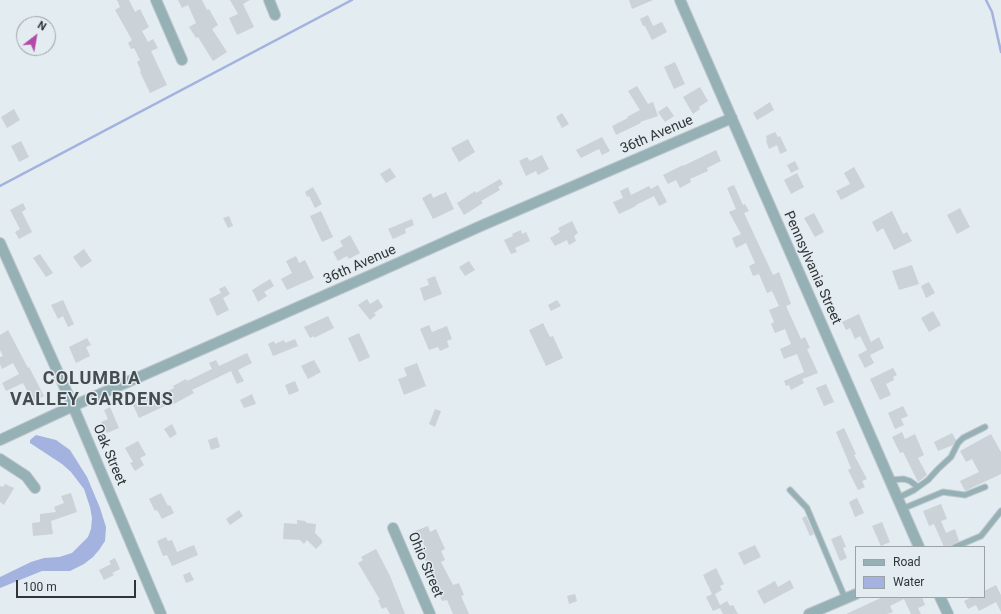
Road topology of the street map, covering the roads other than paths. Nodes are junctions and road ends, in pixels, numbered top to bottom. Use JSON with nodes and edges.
{"nodes":[{"id":1,"x":156,"y":0,"type":"edge"},
{"id":2,"x":269,"y":0,"type":"edge"},
{"id":3,"x":680,"y":0,"type":"edge"},
{"id":4,"x":276,"y":15,"type":"dead end"},
{"id":5,"x":182,"y":60,"type":"dead end"},
{"id":6,"x":732,"y":118,"type":"junction"},
{"id":7,"x":0,"y":243,"type":"edge"},
{"id":8,"x":73,"y":406,"type":"junction"},
{"id":9,"x":985,"y":427,"type":"dead end"},
{"id":10,"x":0,"y":440,"type":"edge"},
{"id":11,"x":0,"y":459,"type":"edge"},
{"id":12,"x":890,"y":480,"type":"junction"},
{"id":13,"x":918,"y":487,"type":"junction"},
{"id":14,"x":985,"y":487,"type":"dead end"},
{"id":15,"x":35,"y":488,"type":"dead end"},
{"id":16,"x":790,"y":490,"type":"dead end"},
{"id":17,"x":898,"y":498,"type":"junction"},
{"id":18,"x":902,"y":509,"type":"junction"},
{"id":19,"x":1001,"y":511,"type":"edge"},
{"id":20,"x":393,"y":528,"type":"dead end"},
{"id":21,"x":919,"y":546,"type":"edge"},
{"id":22,"x":957,"y":546,"type":"edge"},
{"id":23,"x":855,"y":594,"type":"edge"},
{"id":24,"x":845,"y":598,"type":"junction"},
{"id":25,"x":940,"y":598,"type":"edge"},
{"id":26,"x":161,"y":614,"type":"edge"},
{"id":27,"x":430,"y":614,"type":"edge"},
{"id":28,"x":809,"y":614,"type":"edge"},
{"id":29,"x":948,"y":614,"type":"edge"}],
"edges":[{"from":1,"to":5,"type":"street"},
{"from":2,"to":4,"type":"street"},
{"from":3,"to":6,"type":"street","name":"Pennsylvania Street"},
{"from":6,"to":8,"type":"street","name":"36th Avenue"},
{"from":6,"to":12,"type":"street","name":"Pennsylvania Street"},
{"from":7,"to":8,"type":"street","name":"Oak Street"},
{"from":8,"to":10,"type":"street","name":"36th Avenue"},
{"from":8,"to":26,"type":"street","name":"Oak Street"},
{"from":9,"to":13,"type":"lane"},
{"from":11,"to":15,"type":"street"},
{"from":12,"to":13,"type":"lane"},
{"from":12,"to":17,"type":"street","name":"Pennsylvania Street"},
{"from":13,"to":17,"type":"lane"},
{"from":14,"to":18,"type":"lane"},
{"from":16,"to":24,"type":"lane"},
{"from":17,"to":18,"type":"street","name":"Pennsylvania Street"},
{"from":18,"to":21,"type":"street","name":"Pennsylvania Street"},
{"from":19,"to":22,"type":"lane"},
{"from":20,"to":27,"type":"street","name":"Ohio Street"},
{"from":23,"to":24,"type":"street"},
{"from":24,"to":28,"type":"street"},
{"from":25,"to":29,"type":"street"}]}
